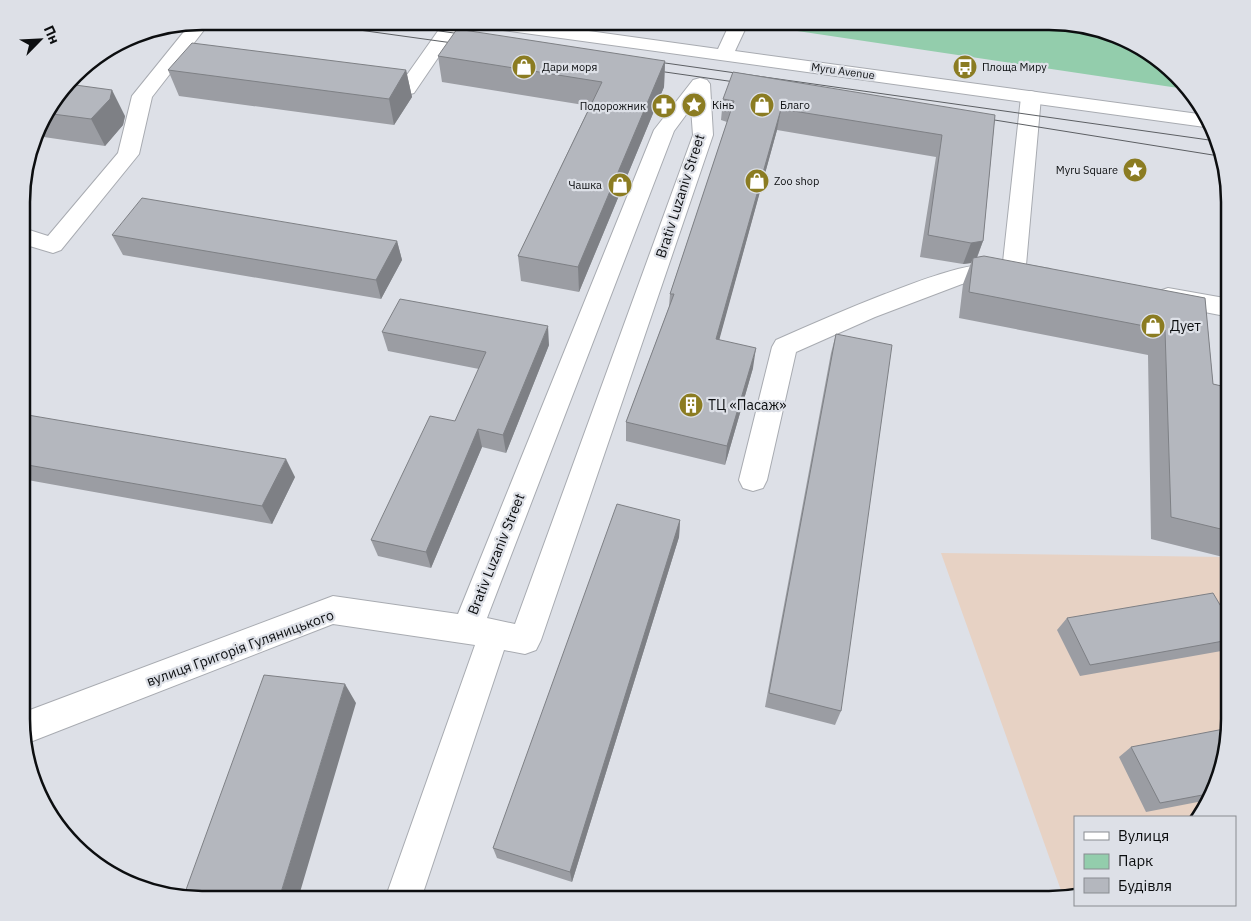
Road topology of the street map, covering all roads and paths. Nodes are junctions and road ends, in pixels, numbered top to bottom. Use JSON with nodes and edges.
{"nodes":[{"id":1,"x":195,"y":30,"type":"edge"},
{"id":2,"x":448,"y":30,"type":"edge"},
{"id":3,"x":540,"y":30,"type":"edge"},
{"id":4,"x":736,"y":30,"type":"edge"},
{"id":5,"x":724,"y":55,"type":"junction"},
{"id":6,"x":407,"y":90,"type":"edge"},
{"id":7,"x":1032,"y":96,"type":"junction"},
{"id":8,"x":1200,"y":120,"type":"edge"},
{"id":9,"x":30,"y":238,"type":"edge"},
{"id":10,"x":1014,"y":270,"type":"junction"},
{"id":11,"x":1063,"y":279,"type":"edge"},
{"id":12,"x":1151,"y":294,"type":"edge"},
{"id":13,"x":1221,"y":306,"type":"edge"},
{"id":14,"x":753,"y":480,"type":"dead end"},
{"id":15,"x":495,"y":634,"type":"junction"},
{"id":16,"x":30,"y":726,"type":"edge"},
{"id":17,"x":406,"y":891,"type":"edge"}],
"edges":[{"from":1,"to":9,"type":"street"},
{"from":2,"to":6,"type":"street"},
{"from":3,"to":5,"type":"street","name":"Myru Avenue"},
{"from":4,"to":5,"type":"street"},
{"from":5,"to":7,"type":"street","name":"Myru Avenue"},
{"from":7,"to":8,"type":"street","name":"Myru Avenue"},
{"from":7,"to":10,"type":"street"},
{"from":10,"to":11,"type":"street"},
{"from":10,"to":14,"type":"street"},
{"from":12,"to":13,"type":"street"},
{"from":15,"to":15,"type":"street","name":"Brativ Luzaniv Street"},
{"from":15,"to":16,"type":"street","name":"вулиця Григорія Гуляницького"},
{"from":15,"to":17,"type":"street","name":"Brativ Luzaniv Street"}]}
